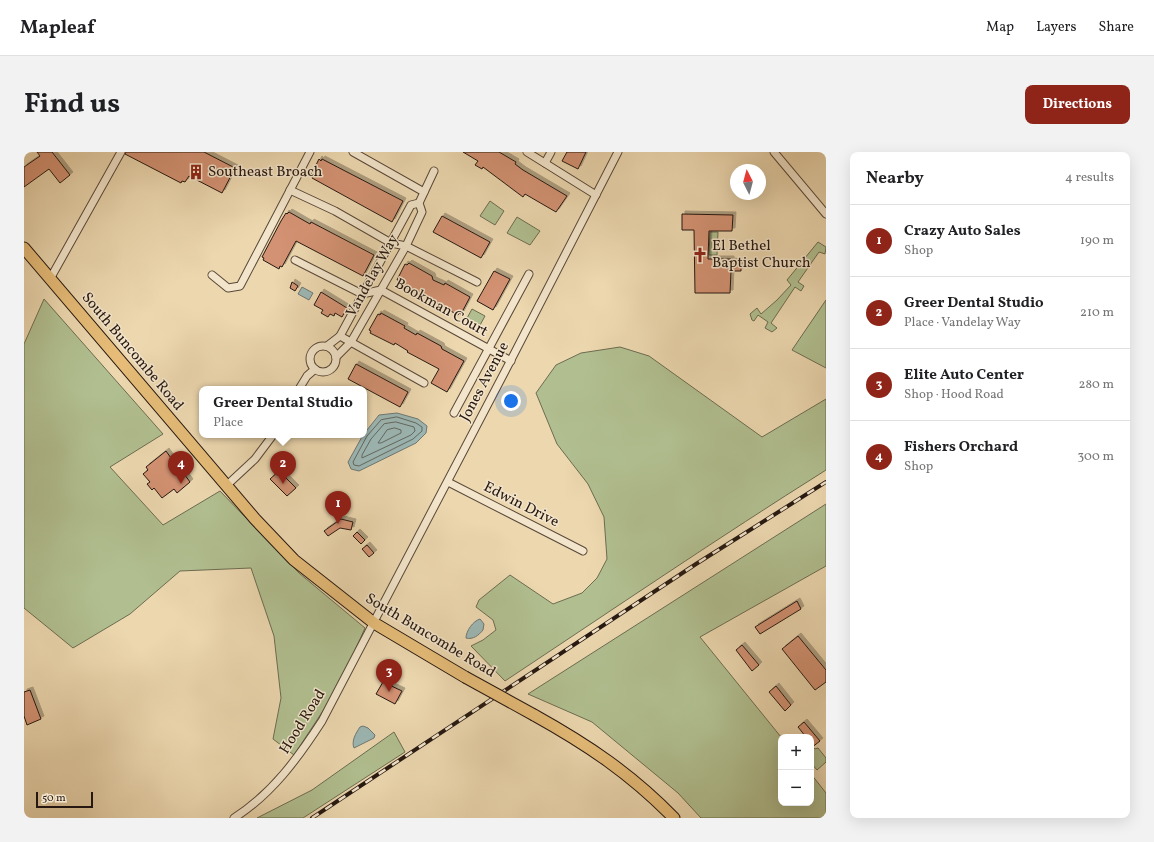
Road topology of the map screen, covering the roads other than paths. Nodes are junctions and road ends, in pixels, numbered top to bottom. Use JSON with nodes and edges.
{"nodes":[{"id":1,"x":121,"y":152,"type":"edge"},
{"id":2,"x":310,"y":152,"type":"edge"},
{"id":3,"x":353,"y":152,"type":"edge"},
{"id":4,"x":527,"y":152,"type":"edge"},
{"id":5,"x":551,"y":152,"type":"edge"},
{"id":6,"x":618,"y":152,"type":"edge"},
{"id":7,"x":774,"y":152,"type":"edge"},
{"id":8,"x":545,"y":163,"type":"junction"},
{"id":9,"x":434,"y":171,"type":"dead end"},
{"id":10,"x":290,"y":190,"type":"junction"},
{"id":11,"x":424,"y":192,"type":"junction"},
{"id":12,"x":596,"y":195,"type":"junction"},
{"id":13,"x":419,"y":203,"type":"junction"},
{"id":14,"x":826,"y":214,"type":"edge"},
{"id":15,"x":391,"y":243,"type":"junction"},
{"id":16,"x":406,"y":246,"type":"junction"},
{"id":17,"x":24,"y":248,"type":"edge"},
{"id":18,"x":295,"y":260,"type":"dead end"},
{"id":19,"x":529,"y":274,"type":"dead end"},
{"id":20,"x":212,"y":275,"type":"dead end"},
{"id":21,"x":50,"y":279,"type":"junction"},
{"id":22,"x":477,"y":282,"type":"dead end"},
{"id":23,"x":381,"y":290,"type":"junction"},
{"id":24,"x":362,"y":294,"type":"junction"},
{"id":25,"x":340,"y":336,"type":"junction"},
{"id":26,"x":351,"y":342,"type":"junction"},
{"id":27,"x":327,"y":346,"type":"junction"},
{"id":28,"x":489,"y":349,"type":"junction"},
{"id":29,"x":336,"y":357,"type":"junction"},
{"id":30,"x":511,"y":362,"type":"junction"},
{"id":31,"x":315,"y":369,"type":"junction"},
{"id":32,"x":424,"y":383,"type":"dead end"},
{"id":33,"x":301,"y":386,"type":"edge"},
{"id":34,"x":454,"y":413,"type":"dead end"},
{"id":35,"x":271,"y":438,"type":"edge"},
{"id":36,"x":448,"y":482,"type":"junction"},
{"id":37,"x":226,"y":486,"type":"junction"},
{"id":38,"x":583,"y":551,"type":"dead end"},
{"id":39,"x":374,"y":623,"type":"junction"},
{"id":40,"x":234,"y":818,"type":"edge"},
{"id":41,"x":674,"y":818,"type":"edge"}],
"edges":[{"from":1,"to":21,"type":"street"},
{"from":2,"to":10,"type":"street"},
{"from":3,"to":11,"type":"street"},
{"from":4,"to":8,"type":"street"},
{"from":5,"to":8,"type":"street"},
{"from":6,"to":12,"type":"street","name":"Jones Avenue"},
{"from":7,"to":14,"type":"street"},
{"from":8,"to":12,"type":"street"},
{"from":9,"to":11,"type":"street","name":"Vandelay Way"},
{"from":10,"to":15,"type":"street"},
{"from":10,"to":20,"type":"street"},
{"from":11,"to":13,"type":"street","name":"Vandelay Way"},
{"from":12,"to":30,"type":"street","name":"Jones Avenue"},
{"from":13,"to":15,"type":"street","name":"Vandelay Way"},
{"from":13,"to":16,"type":"street","name":"Vandelay Way"},
{"from":15,"to":16,"type":"street"},
{"from":15,"to":24,"type":"street","name":"Vandelay Way"},
{"from":16,"to":22,"type":"street"},
{"from":16,"to":23,"type":"street","name":"Vandelay Way"},
{"from":17,"to":21,"type":"main road","name":"South Buncombe Road"},
{"from":18,"to":24,"type":"street"},
{"from":19,"to":28,"type":"street"},
{"from":21,"to":37,"type":"main road","name":"South Buncombe Road"},
{"from":23,"to":24,"type":"street"},
{"from":23,"to":26,"type":"street","name":"Vandelay Way"},
{"from":23,"to":28,"type":"street","name":"Bookman Court"},
{"from":24,"to":25,"type":"street","name":"Vandelay Way"},
{"from":25,"to":26,"type":"street"},
{"from":25,"to":27,"type":"street","name":"Vandelay Way"},
{"from":26,"to":29,"type":"street","name":"Vandelay Way"},
{"from":26,"to":32,"type":"street"},
{"from":27,"to":29,"type":"street"},
{"from":27,"to":31,"type":"street"},
{"from":28,"to":30,"type":"street","name":"Bookman Court"},
{"from":28,"to":34,"type":"street"},
{"from":29,"to":31,"type":"street"},
{"from":30,"to":36,"type":"street","name":"Jones Avenue"},
{"from":31,"to":33,"type":"street"},
{"from":35,"to":37,"type":"street"},
{"from":36,"to":38,"type":"street","name":"Edwin Drive"},
{"from":36,"to":39,"type":"street","name":"Jones Avenue"},
{"from":37,"to":39,"type":"main road","name":"South Buncombe Road"},
{"from":39,"to":40,"type":"street","name":"Hood Road"},
{"from":39,"to":41,"type":"main road","name":"South Buncombe Road","bridge":true}]}
